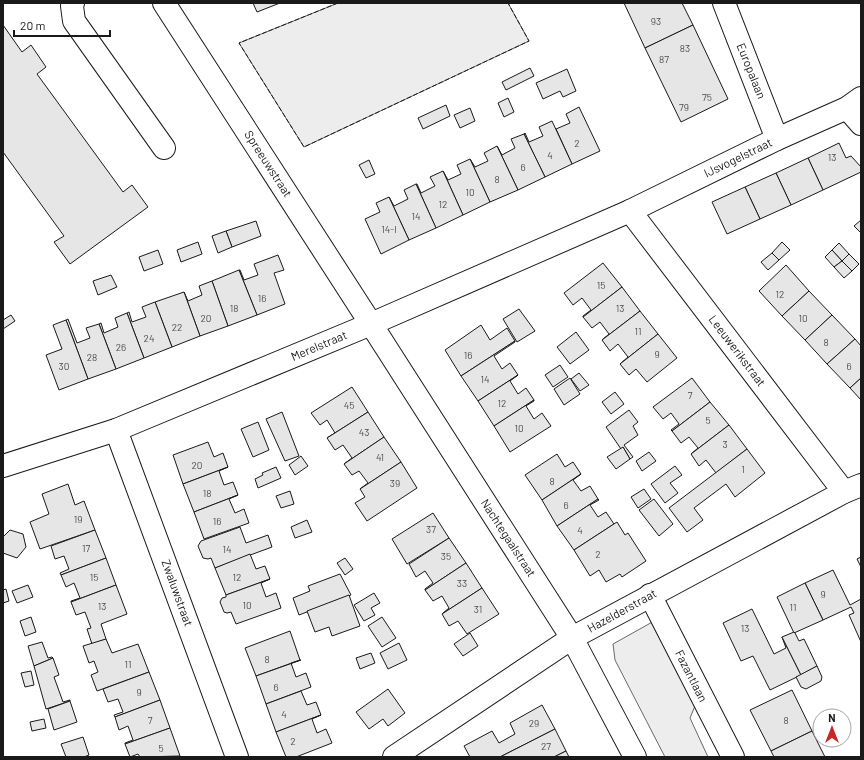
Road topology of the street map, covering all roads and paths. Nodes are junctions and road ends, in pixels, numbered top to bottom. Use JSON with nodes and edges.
{"nodes":[{"id":1,"x":73,"y":3,"type":"edge"},
{"id":2,"x":164,"y":3,"type":"edge"},
{"id":3,"x":724,"y":3,"type":"edge"},
{"id":4,"x":854,"y":103,"type":"edge"},
{"id":5,"x":861,"y":124,"type":"edge"},
{"id":6,"x":777,"y":139,"type":"junction"},
{"id":7,"x":164,"y":148,"type":"dead end"},
{"id":8,"x":630,"y":211,"type":"junction"},
{"id":9,"x":371,"y":324,"type":"junction"},
{"id":10,"x":116,"y":430,"type":"junction"},
{"id":11,"x":3,"y":466,"type":"edge"},
{"id":12,"x":853,"y":488,"type":"edge"},
{"id":13,"x":650,"y":595,"type":"junction"},
{"id":14,"x":572,"y":638,"type":"junction"},
{"id":15,"x":237,"y":757,"type":"edge"},
{"id":16,"x":394,"y":757,"type":"edge"},
{"id":17,"x":635,"y":757,"type":"edge"},
{"id":18,"x":733,"y":757,"type":"edge"}],
"edges":[{"from":1,"to":7,"type":"street"},
{"from":2,"to":9,"type":"street","name":"Spreeuwstraat"},
{"from":3,"to":6,"type":"street","name":"Europalaan"},
{"from":4,"to":5,"type":"street","name":"IJsvogelstraat"},
{"from":4,"to":6,"type":"street","name":"IJsvogelstraat"},
{"from":6,"to":8,"type":"street","name":"IJsvogelstraat"},
{"from":8,"to":9,"type":"street","name":"Merelstraat"},
{"from":8,"to":12,"type":"street","name":"Leeuwerikstraat"},
{"from":9,"to":10,"type":"street","name":"Merelstraat"},
{"from":9,"to":14,"type":"street","name":"Nachtegaalstraat"},
{"from":10,"to":11,"type":"street","name":"Merelstraat"},
{"from":10,"to":15,"type":"street","name":"Zwaluwstraat"},
{"from":12,"to":13,"type":"street","name":"Hazelderstraat"},
{"from":13,"to":14,"type":"street","name":"Hazelderstraat"},
{"from":13,"to":18,"type":"street","name":"Fazantlaan"},
{"from":14,"to":16,"type":"street","name":"Hazelderstraat"},
{"from":14,"to":17,"type":"street","name":"Nachtegaalstraat"}]}
